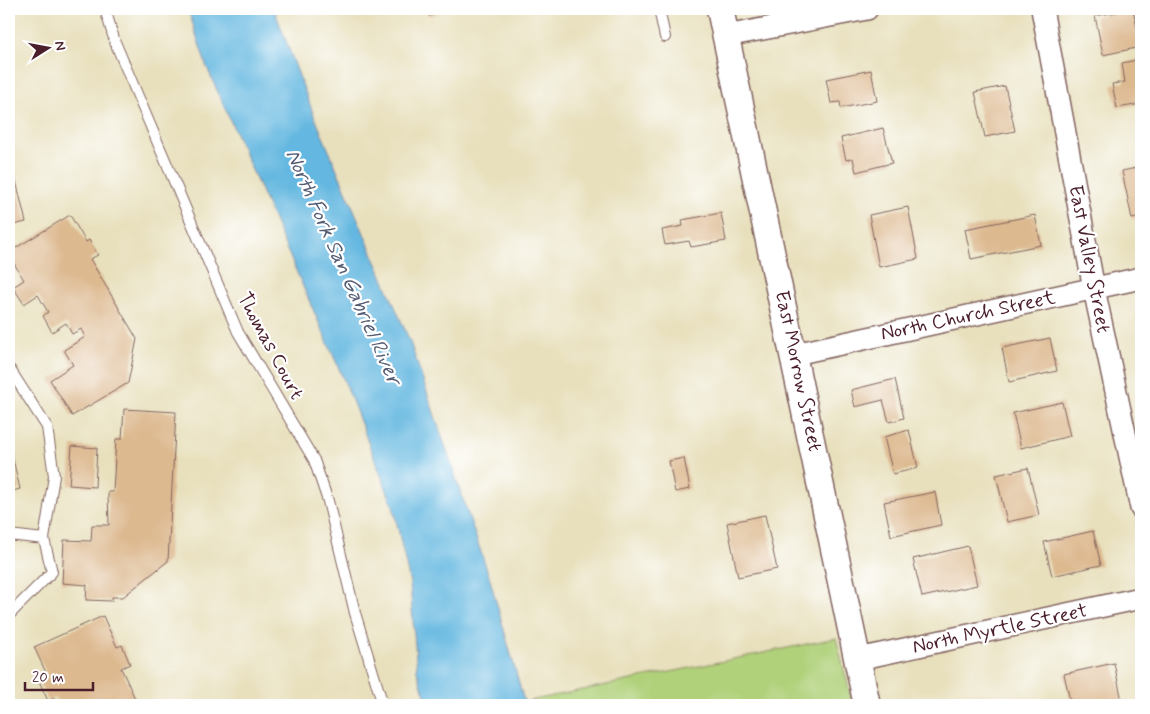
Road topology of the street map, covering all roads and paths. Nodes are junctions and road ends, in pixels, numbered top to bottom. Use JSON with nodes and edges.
{"nodes":[{"id":1,"x":105,"y":9,"type":"edge"},
{"id":2,"x":659,"y":9,"type":"edge"},
{"id":3,"x":720,"y":9,"type":"edge"},
{"id":4,"x":867,"y":9,"type":"edge"},
{"id":5,"x":1042,"y":9,"type":"edge"},
{"id":6,"x":726,"y":36,"type":"junction"},
{"id":7,"x":666,"y":37,"type":"dead end"},
{"id":8,"x":1141,"y":278,"type":"edge"},
{"id":9,"x":1094,"y":289,"type":"junction"},
{"id":10,"x":795,"y":354,"type":"junction"},
{"id":11,"x":9,"y":368,"type":"edge"},
{"id":12,"x":1141,"y":508,"type":"edge"},
{"id":13,"x":9,"y":534,"type":"edge"},
{"id":14,"x":44,"y":539,"type":"junction"},
{"id":15,"x":1141,"y":598,"type":"edge"},
{"id":16,"x":9,"y":615,"type":"edge"},
{"id":17,"x":858,"y":659,"type":"junction"},
{"id":18,"x":383,"y":705,"type":"edge"},
{"id":19,"x":868,"y":705,"type":"edge"}],
"edges":[{"from":1,"to":18,"type":"lane","name":"Thomas Court"},
{"from":2,"to":7,"type":"lane"},
{"from":3,"to":6,"type":"street","name":"East Morrow Street"},
{"from":4,"to":6,"type":"street"},
{"from":5,"to":9,"type":"street","name":"East Valley Street"},
{"from":6,"to":10,"type":"street","name":"East Morrow Street"},
{"from":8,"to":9,"type":"street","name":"North Church Street"},
{"from":9,"to":10,"type":"street","name":"North Church Street"},
{"from":9,"to":12,"type":"street","name":"East Valley Street"},
{"from":10,"to":17,"type":"street","name":"East Morrow Street"},
{"from":11,"to":14,"type":"lane"},
{"from":13,"to":14,"type":"lane"},
{"from":14,"to":16,"type":"lane"},
{"from":15,"to":17,"type":"street","name":"North Myrtle Street"},
{"from":17,"to":19,"type":"street","name":"East Morrow Street"}]}
